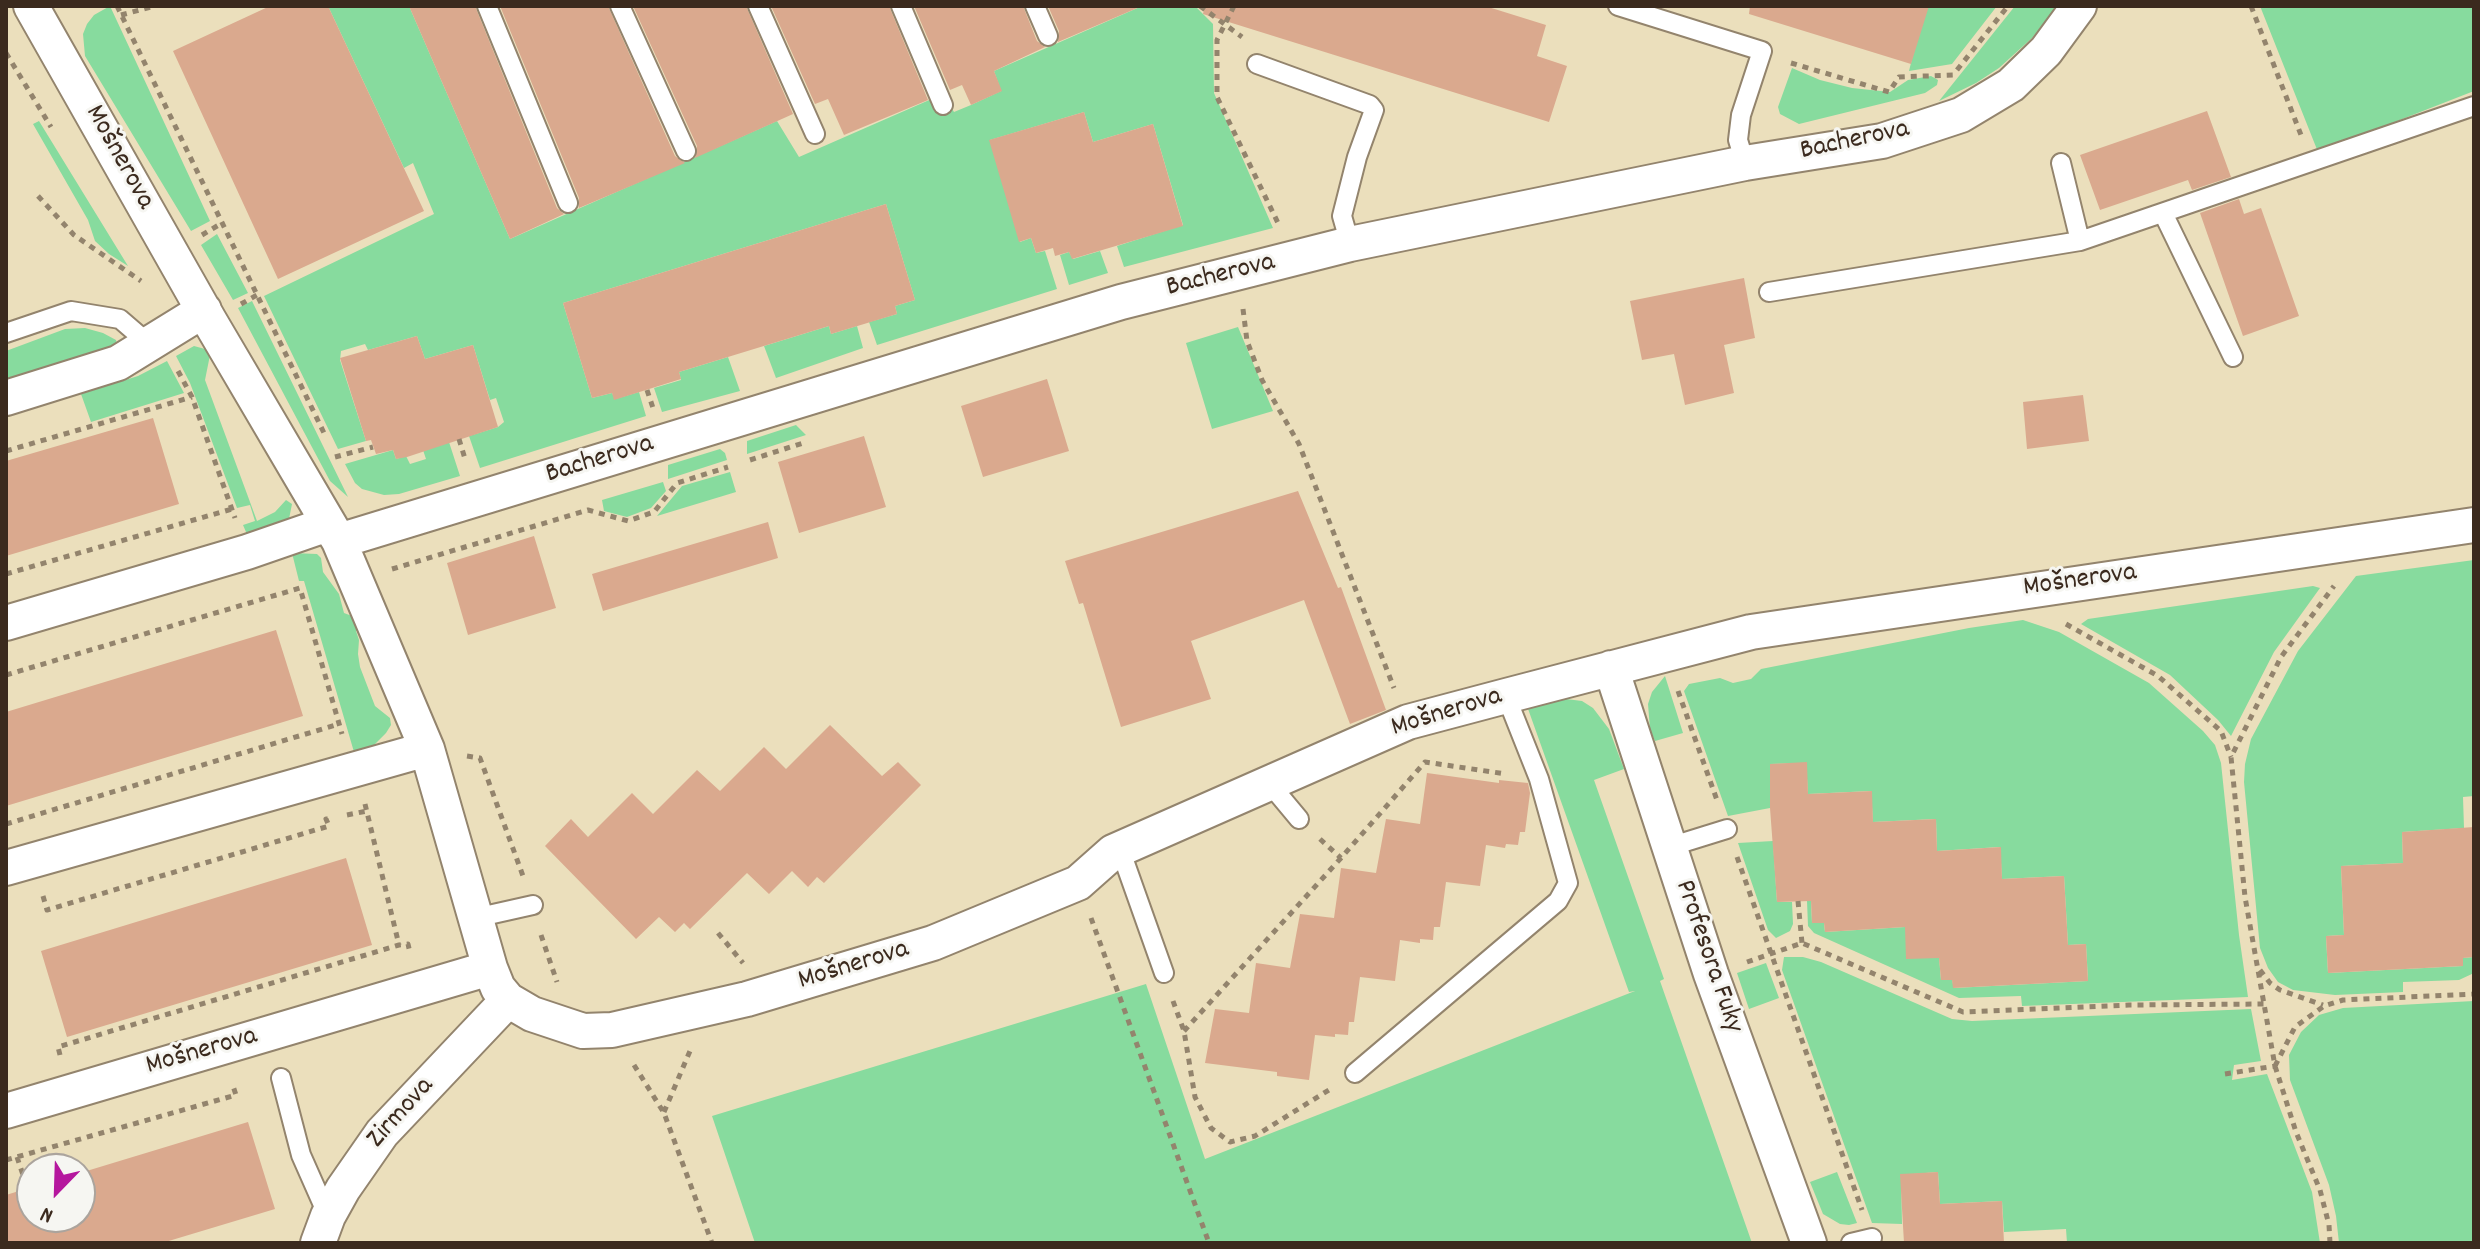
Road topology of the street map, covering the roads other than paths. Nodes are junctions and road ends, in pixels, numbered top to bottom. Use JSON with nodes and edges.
{"nodes":[{"id":1,"x":31,"y":6,"type":"edge"},
{"id":2,"x":487,"y":6,"type":"edge"},
{"id":3,"x":620,"y":6,"type":"edge"},
{"id":4,"x":758,"y":6,"type":"edge"},
{"id":5,"x":901,"y":6,"type":"edge"},
{"id":6,"x":1035,"y":6,"type":"edge"},
{"id":7,"x":1618,"y":6,"type":"edge"},
{"id":8,"x":2079,"y":6,"type":"edge"},
{"id":9,"x":1048,"y":36,"type":"dead end"},
{"id":10,"x":1257,"y":64,"type":"dead end"},
{"id":11,"x":943,"y":105,"type":"dead end"},
{"id":12,"x":2474,"y":106,"type":"edge"},
{"id":13,"x":815,"y":134,"type":"dead end"},
{"id":14,"x":686,"y":151,"type":"dead end"},
{"id":15,"x":1745,"y":163,"type":"junction"},
{"id":16,"x":2061,"y":163,"type":"dead end"},
{"id":17,"x":568,"y":203,"type":"dead end"},
{"id":18,"x":2163,"y":213,"type":"junction"},
{"id":19,"x":2080,"y":241,"type":"junction"},
{"id":20,"x":1350,"y":244,"type":"junction"},
{"id":21,"x":1769,"y":292,"type":"dead end"},
{"id":22,"x":220,"y":308,"type":"junction"},
{"id":23,"x":6,"y":333,"type":"edge"},
{"id":24,"x":160,"y":352,"type":"junction"},
{"id":25,"x":2233,"y":357,"type":"dead end"},
{"id":26,"x":6,"y":398,"type":"edge"},
{"id":27,"x":2474,"y":525,"type":"edge"},
{"id":28,"x":334,"y":532,"type":"junction"},
{"id":29,"x":6,"y":623,"type":"edge"},
{"id":30,"x":1611,"y":668,"type":"junction"},
{"id":31,"x":1506,"y":696,"type":"junction"},
{"id":32,"x":427,"y":749,"type":"junction"},
{"id":33,"x":1269,"y":783,"type":"junction"},
{"id":34,"x":1299,"y":819,"type":"dead end"},
{"id":35,"x":1727,"y":829,"type":"road end"},
{"id":36,"x":1669,"y":847,"type":"junction"},
{"id":37,"x":1120,"y":849,"type":"junction"},
{"id":38,"x":6,"y":868,"type":"edge"},
{"id":39,"x":533,"y":905,"type":"road end"},
{"id":40,"x":475,"y":918,"type":"junction"},
{"id":41,"x":490,"y":968,"type":"junction"},
{"id":42,"x":1164,"y":973,"type":"dead end"},
{"id":43,"x":508,"y":1000,"type":"junction"},
{"id":44,"x":1355,"y":1073,"type":"road end"},
{"id":45,"x":281,"y":1078,"type":"dead end"},
{"id":46,"x":6,"y":1111,"type":"edge"},
{"id":47,"x":323,"y":1229,"type":"edge"},
{"id":48,"x":1872,"y":1238,"type":"road end"},
{"id":49,"x":1809,"y":1243,"type":"edge"},
{"id":50,"x":1851,"y":1243,"type":"edge"}],
"edges":[{"from":1,"to":22,"type":"street","name":"Mošnerova"},
{"from":2,"to":17,"type":"lane"},
{"from":3,"to":14,"type":"lane"},
{"from":4,"to":13,"type":"lane"},
{"from":5,"to":11,"type":"lane"},
{"from":6,"to":9,"type":"lane"},
{"from":7,"to":15,"type":"lane"},
{"from":8,"to":15,"type":"street","name":"Bacherova"},
{"from":10,"to":20,"type":"lane"},
{"from":12,"to":18,"type":"lane"},
{"from":15,"to":20,"type":"street","name":"Bacherova"},
{"from":16,"to":19,"type":"lane"},
{"from":18,"to":19,"type":"lane"},
{"from":18,"to":25,"type":"lane"},
{"from":19,"to":21,"type":"lane"},
{"from":20,"to":28,"type":"street","name":"Bacherova"},
{"from":22,"to":24,"type":"street"},
{"from":22,"to":28,"type":"street","name":"Mošnerova"},
{"from":23,"to":24,"type":"lane"},
{"from":24,"to":26,"type":"street"},
{"from":27,"to":30,"type":"street","name":"Mošnerova"},
{"from":28,"to":29,"type":"street"},
{"from":28,"to":32,"type":"street","name":"Mošnerova"},
{"from":30,"to":31,"type":"street","name":"Mošnerova"},
{"from":30,"to":36,"type":"street","name":"Profesora Fuky"},
{"from":31,"to":33,"type":"street","name":"Mošnerova"},
{"from":31,"to":44,"type":"lane"},
{"from":32,"to":38,"type":"street"},
{"from":32,"to":40,"type":"street","name":"Mošnerova"},
{"from":33,"to":34,"type":"lane"},
{"from":33,"to":37,"type":"street","name":"Mošnerova"},
{"from":35,"to":36,"type":"lane"},
{"from":36,"to":49,"type":"street","name":"Profesora Fuky"},
{"from":37,"to":42,"type":"lane"},
{"from":37,"to":43,"type":"street","name":"Mošnerova"},
{"from":39,"to":40,"type":"lane"},
{"from":40,"to":41,"type":"street","name":"Mošnerova"},
{"from":41,"to":43,"type":"street","name":"Mošnerova"},
{"from":41,"to":46,"type":"street","name":"Mošnerova"},
{"from":43,"to":47,"type":"street","name":"Zirmova"},
{"from":45,"to":47,"type":"lane"},
{"from":48,"to":50,"type":"lane"}]}
